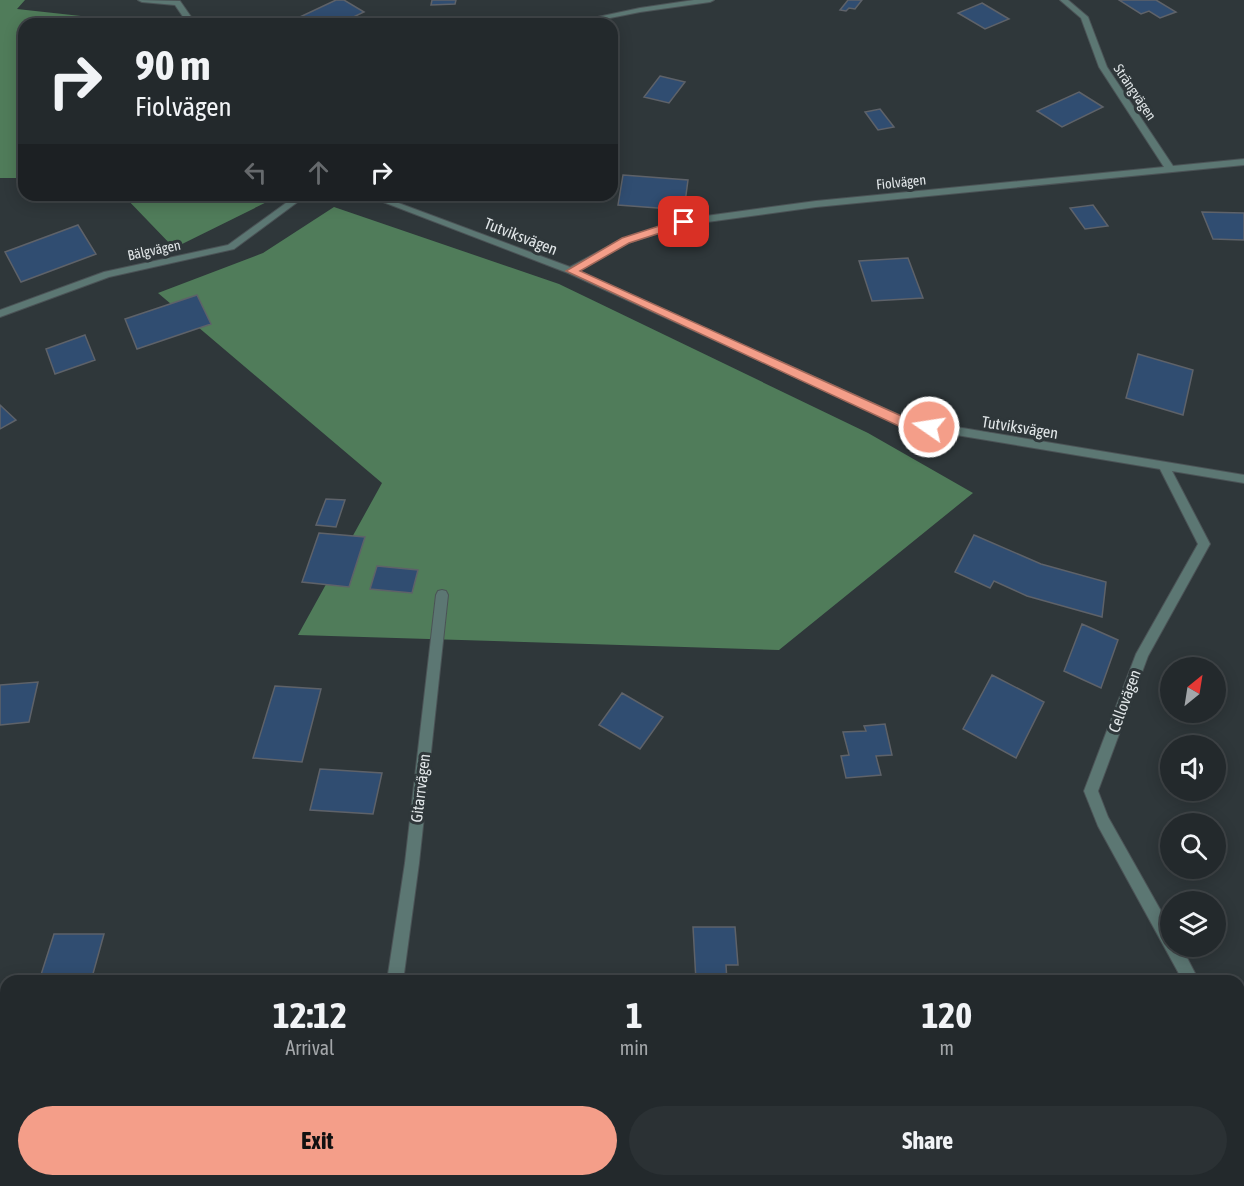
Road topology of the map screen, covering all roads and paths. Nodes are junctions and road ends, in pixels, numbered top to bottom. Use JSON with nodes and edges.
{"nodes":[{"id":1,"x":142,"y":0,"type":"edge"},
{"id":2,"x":710,"y":0,"type":"edge"},
{"id":3,"x":1064,"y":0,"type":"edge"},
{"id":4,"x":188,"y":18,"type":"edge"},
{"id":5,"x":599,"y":18,"type":"edge"},
{"id":6,"x":1244,"y":162,"type":"edge"},
{"id":7,"x":1170,"y":169,"type":"junction"},
{"id":8,"x":295,"y":201,"type":"edge"},
{"id":9,"x":385,"y":201,"type":"edge"},
{"id":10,"x":571,"y":271,"type":"junction"},
{"id":11,"x":0,"y":314,"type":"edge"},
{"id":12,"x":1163,"y":465,"type":"junction"},
{"id":13,"x":1244,"y":479,"type":"edge"},
{"id":14,"x":442,"y":595,"type":"dead end"},
{"id":15,"x":1160,"y":923,"type":"edge"},
{"id":16,"x":1179,"y":957,"type":"edge"},
{"id":17,"x":396,"y":975,"type":"edge"},
{"id":18,"x":1188,"y":975,"type":"edge"}],
"edges":[{"from":1,"to":4,"type":"street"},
{"from":2,"to":5,"type":"street"},
{"from":3,"to":7,"type":"street","name":"Strängvägen"},
{"from":6,"to":7,"type":"street","name":"Fiolvägen"},
{"from":7,"to":10,"type":"street","name":"Fiolvägen"},
{"from":8,"to":11,"type":"street","name":"Bälgvägen"},
{"from":9,"to":10,"type":"street","name":"Tutviksvägen"},
{"from":10,"to":12,"type":"street","name":"Tutviksvägen"},
{"from":12,"to":13,"type":"street","name":"Tutviksvägen"},
{"from":12,"to":15,"type":"street","name":"Cellovägen"},
{"from":14,"to":17,"type":"street","name":"Gitarrvägen"},
{"from":16,"to":18,"type":"street"}]}
